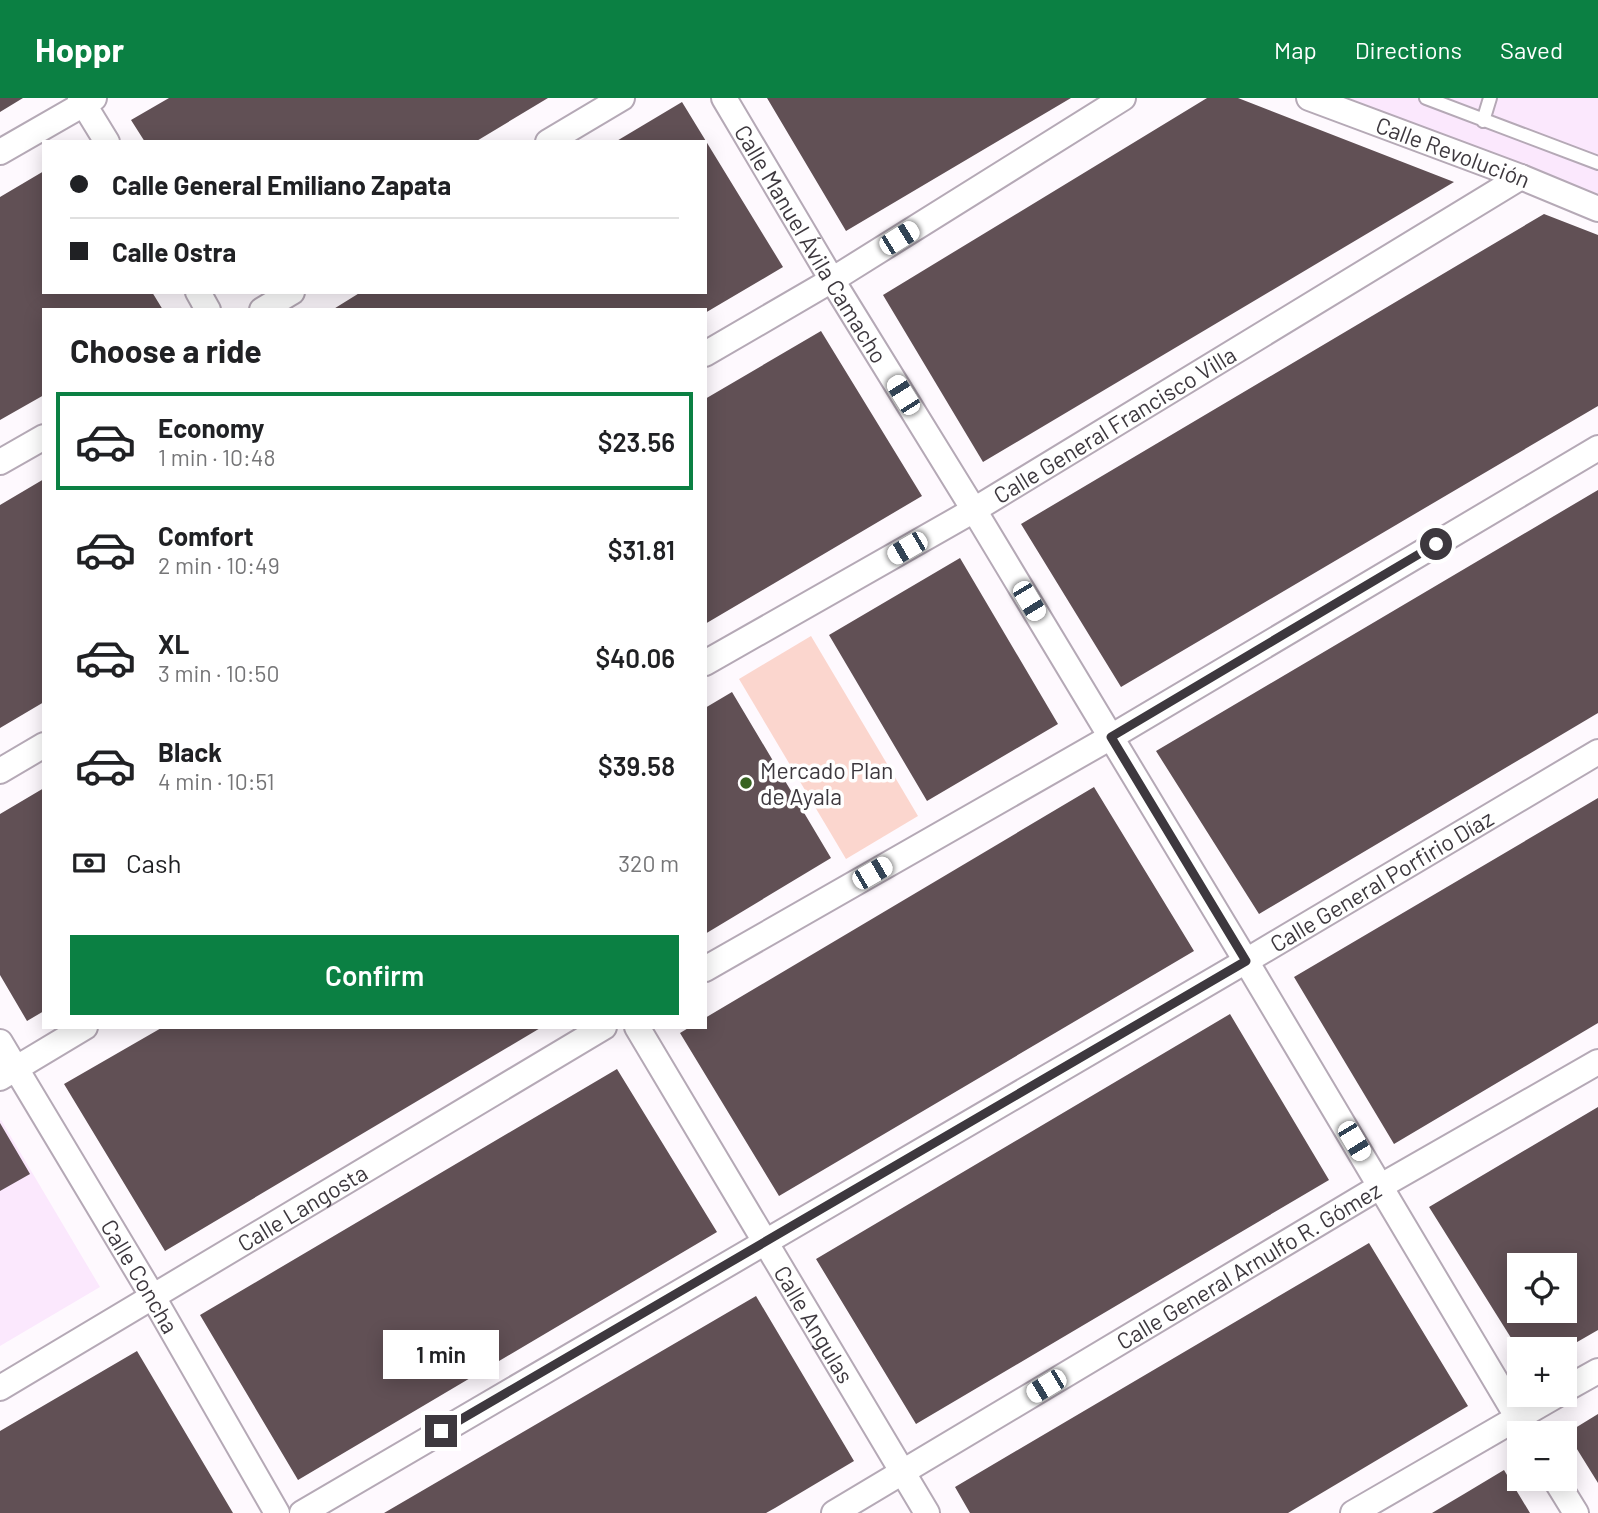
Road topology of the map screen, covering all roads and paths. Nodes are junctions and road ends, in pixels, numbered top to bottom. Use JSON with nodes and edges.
{"nodes":[{"id":1,"x":622,"y":98,"type":"edge"},
{"id":2,"x":724,"y":98,"type":"edge"},
{"id":3,"x":1123,"y":98,"type":"edge"},
{"id":4,"x":1309,"y":98,"type":"edge"},
{"id":5,"x":1426,"y":98,"type":"edge"},
{"id":6,"x":1490,"y":98,"type":"edge"},
{"id":7,"x":86,"y":100,"type":"edge"},
{"id":8,"x":1483,"y":121,"type":"junction"},
{"id":9,"x":106,"y":140,"type":"edge"},
{"id":10,"x":551,"y":140,"type":"edge"},
{"id":11,"x":0,"y":152,"type":"edge"},
{"id":12,"x":1598,"y":163,"type":"edge"},
{"id":13,"x":1521,"y":177,"type":"junction"},
{"id":14,"x":1598,"y":209,"type":"edge"},
{"id":15,"x":832,"y":280,"type":"junction"},
{"id":16,"x":289,"y":294,"type":"edge"},
{"id":17,"x":265,"y":308,"type":"edge"},
{"id":18,"x":707,"y":353,"type":"edge"},
{"id":19,"x":42,"y":438,"type":"edge"},
{"id":20,"x":1598,"y":448,"type":"edge"},
{"id":21,"x":0,"y":462,"type":"edge"},
{"id":22,"x":974,"y":510,"type":"junction"},
{"id":23,"x":707,"y":662,"type":"edge"},
{"id":24,"x":1111,"y":737,"type":"junction"},
{"id":25,"x":42,"y":746,"type":"edge"},
{"id":26,"x":1598,"y":752,"type":"edge"},
{"id":27,"x":0,"y":771,"type":"edge"},
{"id":28,"x":1246,"y":961,"type":"junction"},
{"id":29,"x":707,"y":968,"type":"edge"},
{"id":30,"x":82,"y":1029,"type":"edge"},
{"id":31,"x":601,"y":1029,"type":"edge"},
{"id":32,"x":638,"y":1029,"type":"edge"},
{"id":33,"x":0,"y":1042,"type":"edge"},
{"id":34,"x":1598,"y":1062,"type":"edge"},
{"id":35,"x":8,"y":1073,"type":"edge"},
{"id":36,"x":1381,"y":1186,"type":"junction"},
{"id":37,"x":766,"y":1241,"type":"junction"},
{"id":38,"x":153,"y":1297,"type":"junction"},
{"id":39,"x":1598,"y":1371,"type":"edge"},
{"id":40,"x":1577,"y":1383,"type":"edge"},
{"id":41,"x":0,"y":1388,"type":"edge"},
{"id":42,"x":1543,"y":1407,"type":"edge"},
{"id":43,"x":1520,"y":1421,"type":"edge"},
{"id":44,"x":1527,"y":1421,"type":"edge"},
{"id":45,"x":1507,"y":1433,"type":"edge"},
{"id":46,"x":902,"y":1472,"type":"junction"},
{"id":47,"x":1562,"y":1491,"type":"edge"},
{"id":48,"x":277,"y":1513,"type":"edge"},
{"id":49,"x":302,"y":1513,"type":"edge"},
{"id":50,"x":834,"y":1513,"type":"edge"},
{"id":51,"x":927,"y":1513,"type":"edge"},
{"id":52,"x":1353,"y":1513,"type":"edge"},
{"id":53,"x":1576,"y":1513,"type":"edge"}],
"edges":[{"from":1,"to":10,"type":"street"},
{"from":2,"to":15,"type":"street","name":"Calle Manuel Ávila Camacho"},
{"from":3,"to":15,"type":"street"},
{"from":4,"to":13,"type":"street","name":"Calle Revolución"},
{"from":5,"to":8,"type":"lane"},
{"from":6,"to":8,"type":"lane"},
{"from":7,"to":9,"type":"street"},
{"from":7,"to":11,"type":"street"},
{"from":8,"to":12,"type":"lane"},
{"from":13,"to":14,"type":"street","name":"Calle Revolución"},
{"from":13,"to":22,"type":"street","name":"Calle General Francisco Villa"},
{"from":15,"to":18,"type":"street"},
{"from":15,"to":22,"type":"street","name":"Calle Manuel Ávila Camacho"},
{"from":16,"to":17,"type":"street"},
{"from":19,"to":21,"type":"street"},
{"from":20,"to":24,"type":"street"},
{"from":22,"to":23,"type":"street","name":"Calle General Francisco Villa"},
{"from":22,"to":24,"type":"street","name":"Calle Manuel Ávila Camacho"},
{"from":24,"to":28,"type":"street","name":"Calle Manuel Ávila Camacho"},
{"from":24,"to":29,"type":"street"},
{"from":25,"to":27,"type":"street"},
{"from":26,"to":28,"type":"street","name":"Calle General Porfirio Díaz"},
{"from":28,"to":36,"type":"street","name":"Calle Manuel Ávila Camacho"},
{"from":28,"to":37,"type":"street","name":"Calle General Porfirio Díaz"},
{"from":30,"to":35,"type":"street"},
{"from":31,"to":38,"type":"street","name":"Calle Langosta"},
{"from":32,"to":37,"type":"street","name":"Calle Angulas"},
{"from":33,"to":35,"type":"street","name":"Calle Concha"},
{"from":34,"to":36,"type":"street","name":"Calle General Arnulfo R. Gómez"},
{"from":35,"to":38,"type":"street","name":"Calle Concha"},
{"from":36,"to":43,"type":"street","name":"Calle Manuel Ávila Camacho"},
{"from":36,"to":46,"type":"street","name":"Calle General Arnulfo R. Gómez"},
{"from":37,"to":46,"type":"street","name":"Calle Angulas"},
{"from":37,"to":49,"type":"street","name":"Calle General Porfirio Díaz"},
{"from":38,"to":41,"type":"street","name":"Calle Langosta"},
{"from":38,"to":48,"type":"street","name":"Calle Concha"},
{"from":39,"to":40,"type":"street"},
{"from":42,"to":44,"type":"street"},
{"from":45,"to":52,"type":"street"},
{"from":46,"to":50,"type":"street","name":"Calle General Arnulfo R. Gómez"},
{"from":46,"to":51,"type":"street","name":"Calle Angulas"},
{"from":47,"to":53,"type":"street"}]}
